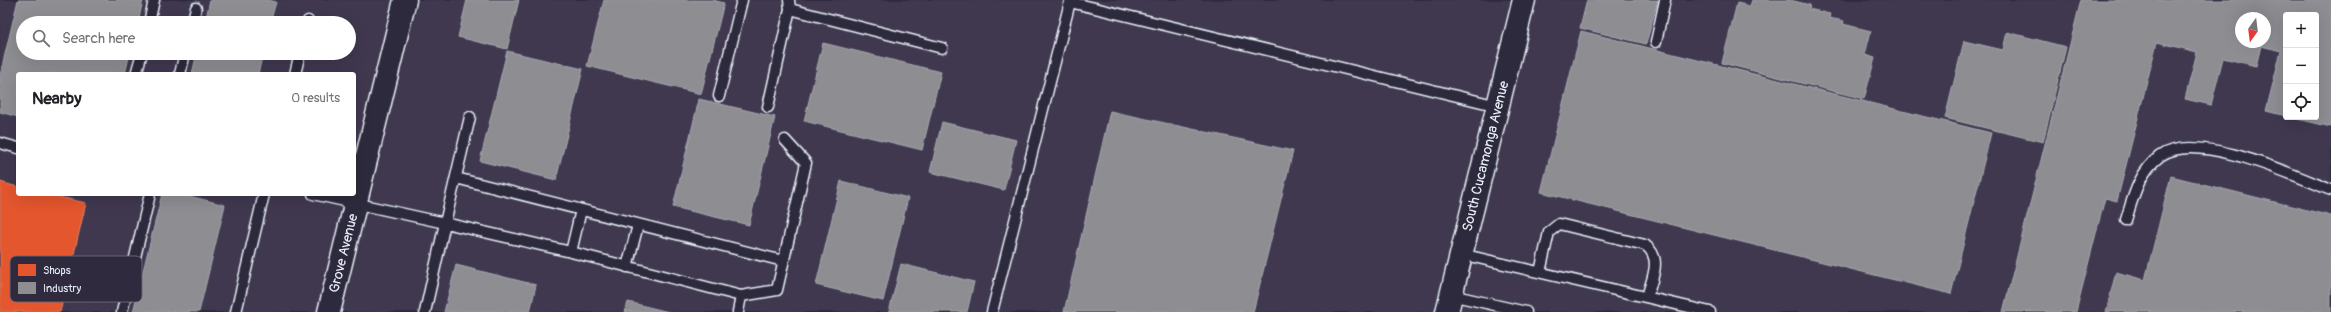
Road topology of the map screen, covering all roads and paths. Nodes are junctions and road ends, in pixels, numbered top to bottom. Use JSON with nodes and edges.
{"nodes":[{"id":1,"x":154,"y":0,"type":"edge"},
{"id":2,"x":405,"y":0,"type":"edge"},
{"id":3,"x":742,"y":0,"type":"edge"},
{"id":4,"x":1524,"y":0,"type":"edge"},
{"id":5,"x":1666,"y":0,"type":"edge"},
{"id":6,"x":790,"y":5,"type":"edge"},
{"id":7,"x":196,"y":8,"type":"dead end"},
{"id":8,"x":151,"y":16,"type":"edge"},
{"id":9,"x":194,"y":16,"type":"edge"},
{"id":10,"x":1656,"y":42,"type":"dead end"},
{"id":11,"x":942,"y":48,"type":"dead end"},
{"id":12,"x":140,"y":60,"type":"edge"},
{"id":13,"x":183,"y":60,"type":"edge"},
{"id":14,"x":298,"y":60,"type":"edge"},
{"id":15,"x":137,"y":72,"type":"edge"},
{"id":16,"x":180,"y":72,"type":"edge"},
{"id":17,"x":295,"y":72,"type":"edge"},
{"id":18,"x":719,"y":96,"type":"dead end"},
{"id":19,"x":1498,"y":106,"type":"junction"},
{"id":20,"x":768,"y":107,"type":"dead end"},
{"id":21,"x":470,"y":117,"type":"dead end"},
{"id":22,"x":785,"y":140,"type":"dead end"},
{"id":23,"x":0,"y":143,"type":"edge"},
{"id":24,"x":16,"y":147,"type":"edge"},
{"id":25,"x":456,"y":178,"type":"junction"},
{"id":26,"x":2331,"y":190,"type":"edge"},
{"id":27,"x":150,"y":196,"type":"edge"},
{"id":28,"x":264,"y":196,"type":"edge"},
{"id":29,"x":321,"y":196,"type":"edge"},
{"id":30,"x":355,"y":204,"type":"junction"},
{"id":31,"x":580,"y":210,"type":"junction"},
{"id":32,"x":2126,"y":220,"type":"dead end"},
{"id":33,"x":445,"y":223,"type":"junction"},
{"id":34,"x":638,"y":224,"type":"junction"},
{"id":35,"x":571,"y":252,"type":"junction"},
{"id":36,"x":1461,"y":254,"type":"junction"},
{"id":37,"x":135,"y":256,"type":"edge"},
{"id":38,"x":784,"y":261,"type":"junction"},
{"id":39,"x":626,"y":266,"type":"junction"},
{"id":40,"x":1540,"y":272,"type":"junction"},
{"id":41,"x":742,"y":296,"type":"junction"},
{"id":42,"x":1647,"y":297,"type":"junction"},
{"id":43,"x":124,"y":302,"type":"edge"},
{"id":44,"x":1449,"y":304,"type":"edge"},
{"id":45,"x":122,"y":312,"type":"edge"},
{"id":46,"x":236,"y":312,"type":"edge"},
{"id":47,"x":329,"y":312,"type":"edge"},
{"id":48,"x":425,"y":312,"type":"edge"},
{"id":49,"x":738,"y":312,"type":"edge"},
{"id":50,"x":992,"y":312,"type":"edge"},
{"id":51,"x":1526,"y":312,"type":"edge"},
{"id":52,"x":1710,"y":312,"type":"edge"}],
"edges":[{"from":1,"to":8,"type":"lane"},
{"from":2,"to":30,"type":"main road","name":"Grove Avenue"},
{"from":3,"to":18,"type":"lane"},
{"from":4,"to":19,"type":"main road","name":"South Cucamonga Avenue"},
{"from":5,"to":10,"type":"lane"},
{"from":6,"to":11,"type":"lane"},
{"from":6,"to":20,"type":"lane"},
{"from":7,"to":9,"type":"lane"},
{"from":12,"to":15,"type":"lane"},
{"from":13,"to":16,"type":"lane"},
{"from":14,"to":17,"type":"lane"},
{"from":19,"to":36,"type":"main road","name":"South Cucamonga Avenue"},
{"from":19,"to":50,"type":"lane"},
{"from":21,"to":25,"type":"lane"},
{"from":22,"to":38,"type":"lane"},
{"from":23,"to":24,"type":"lane"},
{"from":25,"to":31,"type":"lane"},
{"from":25,"to":33,"type":"lane"},
{"from":26,"to":32,"type":"lane"},
{"from":27,"to":37,"type":"lane"},
{"from":28,"to":46,"type":"lane"},
{"from":29,"to":30,"type":"lane"},
{"from":30,"to":33,"type":"lane"},
{"from":30,"to":47,"type":"main road","name":"Grove Avenue"},
{"from":31,"to":34,"type":"lane"},
{"from":31,"to":35,"type":"lane"},
{"from":33,"to":35,"type":"lane"},
{"from":33,"to":48,"type":"lane"},
{"from":34,"to":38,"type":"lane"},
{"from":34,"to":39,"type":"lane"},
{"from":35,"to":39,"type":"lane"},
{"from":36,"to":40,"type":"lane"},
{"from":36,"to":44,"type":"main road","name":"South Cucamonga Avenue"},
{"from":38,"to":41,"type":"lane"},
{"from":39,"to":41,"type":"lane"},
{"from":40,"to":42,"type":"lane"},
{"from":40,"to":42,"type":"lane"},
{"from":41,"to":49,"type":"lane"},
{"from":42,"to":52,"type":"lane"},
{"from":43,"to":45,"type":"lane"},
{"from":44,"to":51,"type":"lane"}]}
